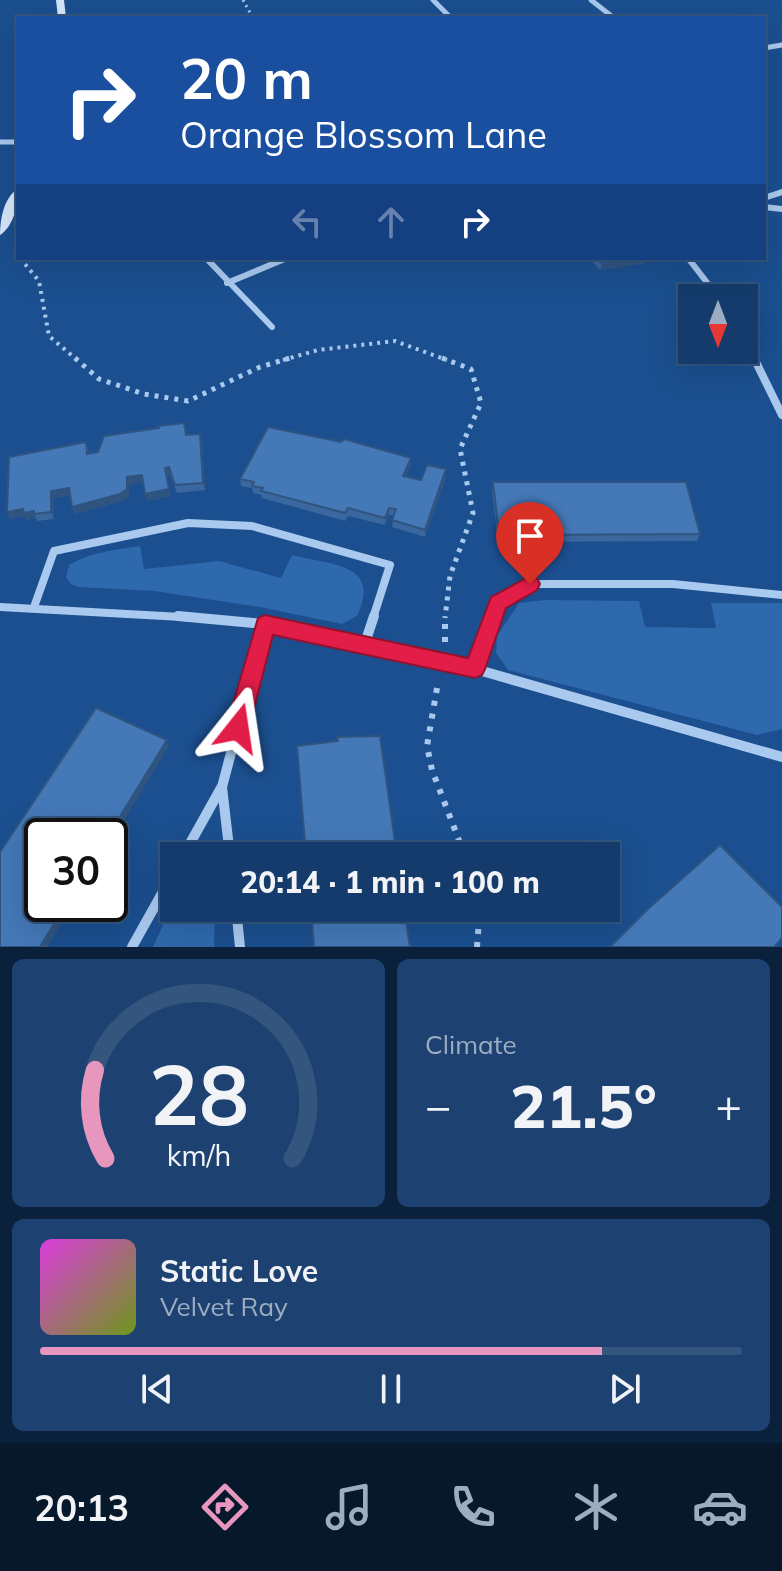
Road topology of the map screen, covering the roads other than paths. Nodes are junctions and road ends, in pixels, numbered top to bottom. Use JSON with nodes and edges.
{"nodes":[{"id":1,"x":433,"y":0,"type":"edge"},
{"id":2,"x":591,"y":0,"type":"edge"},
{"id":3,"x":449,"y":16,"type":"edge"},
{"id":4,"x":611,"y":16,"type":"edge"},
{"id":5,"x":16,"y":196,"type":"edge"},
{"id":6,"x":0,"y":231,"type":"edge"},
{"id":7,"x":208,"y":260,"type":"edge"},
{"id":8,"x":282,"y":260,"type":"edge"},
{"id":9,"x":690,"y":260,"type":"edge"},
{"id":10,"x":227,"y":283,"type":"junction"},
{"id":11,"x":708,"y":284,"type":"edge"},
{"id":12,"x":272,"y":327,"type":"dead end"},
{"id":13,"x":757,"y":364,"type":"edge"},
{"id":14,"x":782,"y":415,"type":"edge"},
{"id":15,"x":782,"y":595,"type":"edge"},
{"id":16,"x":0,"y":607,"type":"edge"},
{"id":17,"x":34,"y":607,"type":"junction"},
{"id":18,"x":265,"y":624,"type":"junction"},
{"id":19,"x":364,"y":646,"type":"junction"},
{"id":20,"x":475,"y":669,"type":"junction"},
{"id":21,"x":782,"y":757,"type":"edge"},
{"id":22,"x":222,"y":787,"type":"junction"},
{"id":23,"x":191,"y":842,"type":"edge"},
{"id":24,"x":228,"y":842,"type":"edge"},
{"id":25,"x":160,"y":897,"type":"edge"},
{"id":26,"x":237,"y":922,"type":"edge"},
{"id":27,"x":132,"y":947,"type":"edge"},
{"id":28,"x":240,"y":947,"type":"edge"}],
"edges":[{"from":1,"to":3,"type":"street"},
{"from":2,"to":4,"type":"street"},
{"from":5,"to":6,"type":"street"},
{"from":7,"to":10,"type":"street"},
{"from":8,"to":10,"type":"street"},
{"from":9,"to":11,"type":"street"},
{"from":10,"to":12,"type":"street"},
{"from":13,"to":14,"type":"street"},
{"from":15,"to":20,"type":"street"},
{"from":16,"to":17,"type":"street"},
{"from":17,"to":18,"type":"street"},
{"from":17,"to":19,"type":"street"},
{"from":18,"to":19,"type":"street"},
{"from":18,"to":22,"type":"street"},
{"from":19,"to":20,"type":"street"},
{"from":20,"to":21,"type":"street"},
{"from":22,"to":23,"type":"street"},
{"from":22,"to":24,"type":"street"},
{"from":25,"to":27,"type":"street"},
{"from":26,"to":28,"type":"street"}]}
